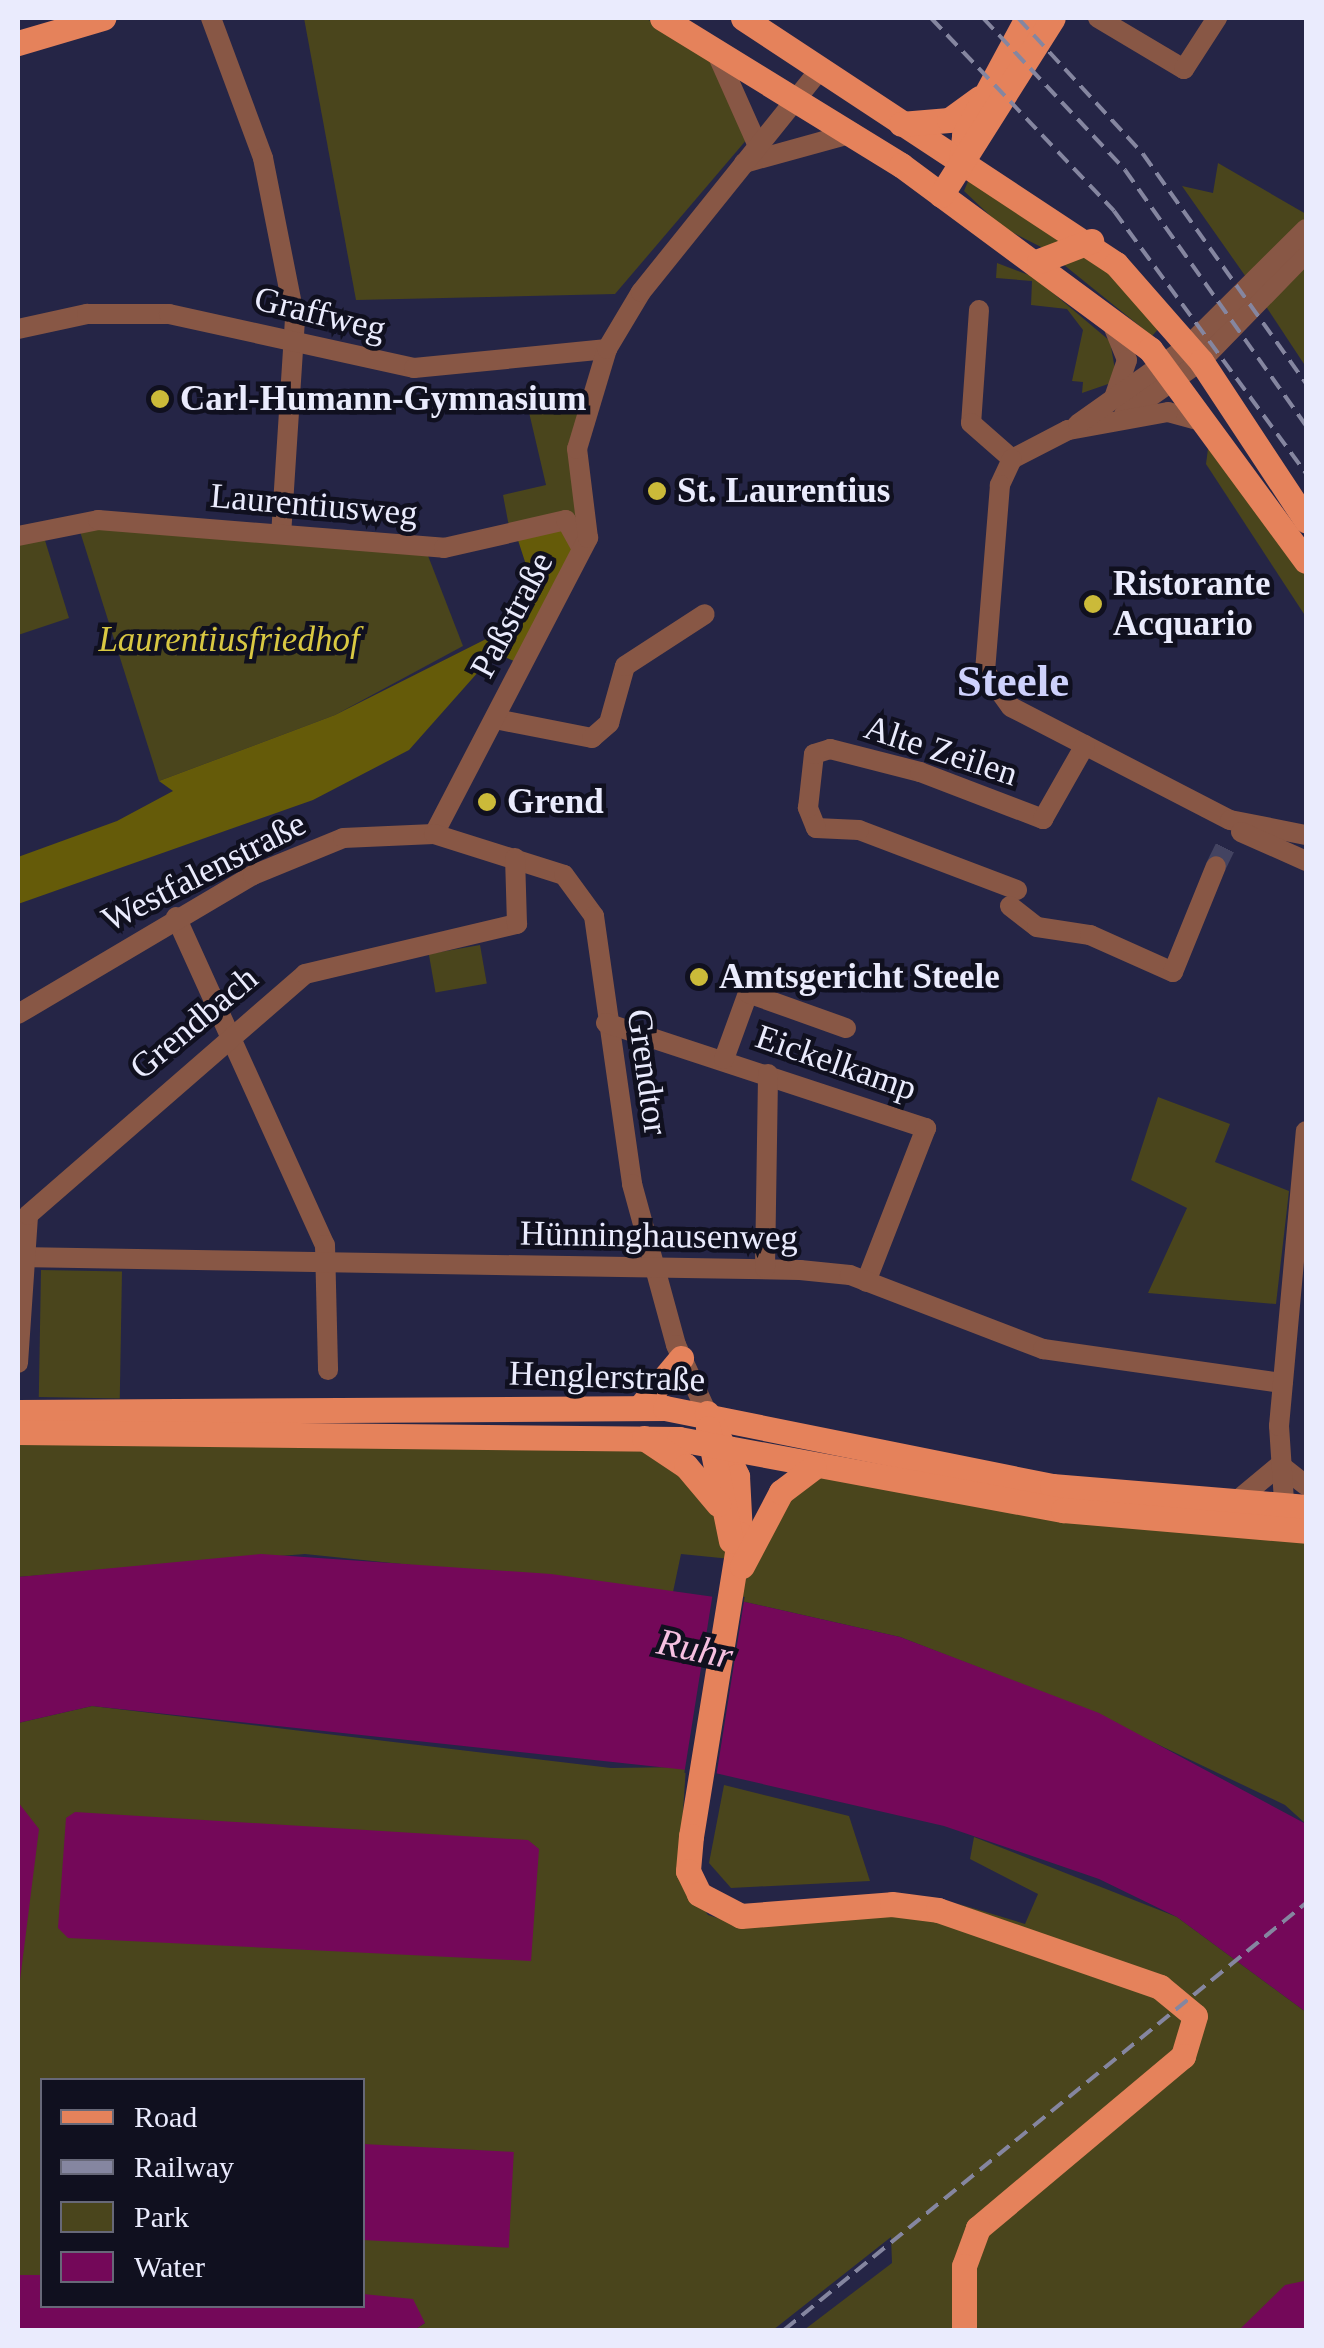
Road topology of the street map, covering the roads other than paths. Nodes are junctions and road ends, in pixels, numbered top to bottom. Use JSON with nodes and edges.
{"nodes":[{"id":1,"x":104,"y":18,"type":"edge"},
{"id":2,"x":211,"y":18,"type":"edge"},
{"id":3,"x":743,"y":18,"type":"edge"},
{"id":4,"x":1028,"y":18,"type":"edge"},
{"id":5,"x":1053,"y":18,"type":"edge"},
{"id":6,"x":1098,"y":18,"type":"edge"},
{"id":7,"x":1217,"y":18,"type":"edge"},
{"id":8,"x":667,"y":21,"type":"edge"},
{"id":9,"x":18,"y":43,"type":"edge"},
{"id":10,"x":717,"y":54,"type":"junction"},
{"id":11,"x":820,"y":69,"type":"junction"},
{"id":12,"x":798,"y":96,"type":"junction"},
{"id":13,"x":992,"y":104,"type":"junction"},
{"id":14,"x":901,"y":124,"type":"junction"},
{"id":15,"x":853,"y":133,"type":"junction"},
{"id":16,"x":758,"y":146,"type":"junction"},
{"id":17,"x":961,"y":161,"type":"junction"},
{"id":18,"x":744,"y":163,"type":"junction"},
{"id":19,"x":1005,"y":185,"type":"junction"},
{"id":20,"x":941,"y":195,"type":"junction"},
{"id":21,"x":1306,"y":229,"type":"edge"},
{"id":22,"x":1091,"y":242,"type":"junction"},
{"id":23,"x":1306,"y":252,"type":"edge"},
{"id":24,"x":1039,"y":260,"type":"junction"},
{"id":25,"x":1106,"y":313,"type":"junction"},
{"id":26,"x":983,"y":314,"type":"dead end"},
{"id":27,"x":18,"y":329,"type":"edge"},
{"id":28,"x":296,"y":343,"type":"junction"},
{"id":29,"x":607,"y":349,"type":"junction"},
{"id":30,"x":1194,"y":354,"type":"junction"},
{"id":31,"x":1172,"y":372,"type":"junction"},
{"id":32,"x":1112,"y":413,"type":"junction"},
{"id":33,"x":1212,"y":424,"type":"junction"},
{"id":34,"x":1012,"y":459,"type":"junction"},
{"id":35,"x":1306,"y":520,"type":"edge"},
{"id":36,"x":281,"y":534,"type":"junction"},
{"id":37,"x":18,"y":536,"type":"edge"},
{"id":38,"x":582,"y":552,"type":"junction"},
{"id":39,"x":1306,"y":561,"type":"edge"},
{"id":40,"x":705,"y":614,"type":"dead end"},
{"id":41,"x":495,"y":719,"type":"junction"},
{"id":42,"x":1085,"y":745,"type":"junction"},
{"id":43,"x":1231,"y":831,"type":"junction"},
{"id":44,"x":434,"y":834,"type":"junction"},
{"id":45,"x":1306,"y":835,"type":"edge"},
{"id":46,"x":1306,"y":844,"type":"edge"},
{"id":47,"x":1279,"y":850,"type":"junction"},
{"id":48,"x":515,"y":858,"type":"junction"},
{"id":49,"x":1306,"y":861,"type":"edge"},
{"id":50,"x":1216,"y":866,"type":"tunnel mouth"},
{"id":51,"x":176,"y":917,"type":"junction"},
{"id":52,"x":18,"y":1014,"type":"edge"},
{"id":53,"x":606,"y":1023,"type":"junction"},
{"id":54,"x":846,"y":1028,"type":"dead end"},
{"id":55,"x":227,"y":1036,"type":"junction"},
{"id":56,"x":724,"y":1059,"type":"junction"},
{"id":57,"x":768,"y":1074,"type":"junction"},
{"id":58,"x":1303,"y":1155,"type":"edge"},
{"id":59,"x":1302,"y":1201,"type":"edge"},
{"id":60,"x":20,"y":1257,"type":"edge"},
{"id":61,"x":330,"y":1264,"type":"junction"},
{"id":62,"x":654,"y":1266,"type":"junction"},
{"id":63,"x":766,"y":1268,"type":"junction"},
{"id":64,"x":866,"y":1282,"type":"junction"},
{"id":65,"x":680,"y":1358,"type":"junction"},
{"id":66,"x":18,"y":1363,"type":"edge"},
{"id":67,"x":328,"y":1370,"type":"dead end"},
{"id":68,"x":1283,"y":1383,"type":"junction"},
{"id":69,"x":640,"y":1408,"type":"junction"},
{"id":70,"x":18,"y":1412,"type":"edge"},
{"id":71,"x":18,"y":1432,"type":"edge"},
{"id":72,"x":721,"y":1432,"type":"junction"},
{"id":73,"x":639,"y":1436,"type":"junction"},
{"id":74,"x":1280,"y":1466,"type":"junction"},
{"id":75,"x":814,"y":1467,"type":"junction"},
{"id":76,"x":1306,"y":1485,"type":"edge"},
{"id":77,"x":1233,"y":1504,"type":"junction"},
{"id":78,"x":722,"y":1509,"type":"junction"},
{"id":79,"x":1296,"y":1518,"type":"edge"},
{"id":80,"x":734,"y":1575,"type":"junction"},
{"id":81,"x":964,"y":2330,"type":"edge"}],
"edges":[{"from":1,"to":9,"type":"main road"},
{"from":2,"to":28,"type":"street"},
{"from":3,"to":11,"type":"main road"},
{"from":4,"to":13,"type":"main road"},
{"from":5,"to":13,"type":"main road"},
{"from":6,"to":7,"type":"street"},
{"from":8,"to":10,"type":"main road"},
{"from":8,"to":12,"type":"main road"},
{"from":10,"to":12,"type":"main road"},
{"from":10,"to":16,"type":"street"},
{"from":11,"to":12,"type":"street","name":"Paßstraße"},
{"from":11,"to":14,"type":"main road"},
{"from":12,"to":15,"type":"main road"},
{"from":12,"to":16,"type":"street","name":"Paßstraße"},
{"from":13,"to":14,"type":"main road"},
{"from":13,"to":17,"type":"main road"},
{"from":13,"to":19,"type":"main road"},
{"from":14,"to":17,"type":"main road"},
{"from":15,"to":18,"type":"street"},
{"from":15,"to":20,"type":"main road"},
{"from":16,"to":18,"type":"street","name":"Paßstraße"},
{"from":17,"to":19,"type":"main road"},
{"from":17,"to":20,"type":"main road"},
{"from":18,"to":29,"type":"street","name":"Paßstraße"},
{"from":19,"to":22,"type":"main road"},
{"from":20,"to":24,"type":"main road"},
{"from":21,"to":30,"type":"street"},
{"from":22,"to":24,"type":"main road"},
{"from":22,"to":30,"type":"main road"},
{"from":23,"to":30,"type":"street"},
{"from":24,"to":25,"type":"main road"},
{"from":25,"to":31,"type":"main road"},
{"from":25,"to":32,"type":"street"},
{"from":26,"to":34,"type":"street"},
{"from":27,"to":28,"type":"street","name":"Graffweg"},
{"from":28,"to":29,"type":"street","name":"Graffweg"},
{"from":28,"to":36,"type":"street"},
{"from":29,"to":38,"type":"street","name":"Paßstraße"},
{"from":30,"to":31,"type":"street"},
{"from":30,"to":35,"type":"main road"},
{"from":31,"to":32,"type":"street"},
{"from":31,"to":33,"type":"main road"},
{"from":32,"to":33,"type":"street"},
{"from":32,"to":34,"type":"street"},
{"from":33,"to":39,"type":"main road"},
{"from":34,"to":42,"type":"street"},
{"from":36,"to":37,"type":"street","name":"Laurentiusweg"},
{"from":36,"to":38,"type":"street","name":"Laurentiusweg"},
{"from":38,"to":41,"type":"street","name":"Paßstraße"},
{"from":40,"to":41,"type":"street"},
{"from":41,"to":44,"type":"street","name":"Paßstraße"},
{"from":42,"to":43,"type":"street"},
{"from":42,"to":50,"type":"street","name":"Alte Zeilen"},
{"from":43,"to":45,"type":"street"},
{"from":43,"to":47,"type":"street"},
{"from":44,"to":48,"type":"street","name":"Grendtor"},
{"from":44,"to":51,"type":"street","name":"Westfalenstraße"},
{"from":46,"to":47,"type":"street"},
{"from":47,"to":49,"type":"street"},
{"from":48,"to":53,"type":"street","name":"Grendtor"},
{"from":48,"to":55,"type":"street","name":"Grendbach"},
{"from":51,"to":52,"type":"street","name":"Westfalenstraße"},
{"from":51,"to":55,"type":"street"},
{"from":53,"to":56,"type":"street","name":"Eickelkamp"},
{"from":53,"to":62,"type":"street","name":"Grendtor"},
{"from":54,"to":56,"type":"street","name":"Eickelkamp"},
{"from":55,"to":60,"type":"street","name":"Grendbach"},
{"from":55,"to":61,"type":"street"},
{"from":56,"to":57,"type":"street","name":"Eickelkamp"},
{"from":57,"to":63,"type":"street"},
{"from":57,"to":64,"type":"street","name":"Eickelkamp"},
{"from":58,"to":59,"type":"street"},
{"from":59,"to":68,"type":"street"},
{"from":60,"to":61,"type":"street","name":"Hünninghausenweg"},
{"from":60,"to":66,"type":"street","name":"Grendbach"},
{"from":61,"to":62,"type":"street","name":"Hünninghausenweg"},
{"from":61,"to":67,"type":"street"},
{"from":62,"to":63,"type":"street","name":"Hünninghausenweg"},
{"from":62,"to":65,"type":"street","name":"Grendtor"},
{"from":63,"to":64,"type":"street","name":"Hünninghausenweg"},
{"from":64,"to":68,"type":"street","name":"Hünninghausenweg"},
{"from":65,"to":69,"type":"main road"},
{"from":65,"to":72,"type":"street","name":"Grendtor"},
{"from":68,"to":74,"type":"street"},
{"from":69,"to":70,"type":"main road","name":"Henglerstraße"},
{"from":69,"to":72,"type":"main road","name":"Henglerstraße"},
{"from":71,"to":73,"type":"main road","name":"Henglerstraße"},
{"from":72,"to":73,"type":"main road","name":"Henglerstraße"},
{"from":72,"to":75,"type":"main road","name":"Henglerstraße"},
{"from":72,"to":77,"type":"main road","name":"Henglerstraße"},
{"from":72,"to":78,"type":"main road"},
{"from":72,"to":80,"type":"main road"},
{"from":73,"to":78,"type":"main road"},
{"from":74,"to":76,"type":"street"},
{"from":74,"to":77,"type":"street"},
{"from":74,"to":79,"type":"street"},
{"from":75,"to":79,"type":"main road","name":"Henglerstraße"},
{"from":75,"to":80,"type":"main road"},
{"from":77,"to":79,"type":"main road","name":"Henglerstraße"},
{"from":78,"to":80,"type":"main road"},
{"from":80,"to":81,"type":"main road"}]}
